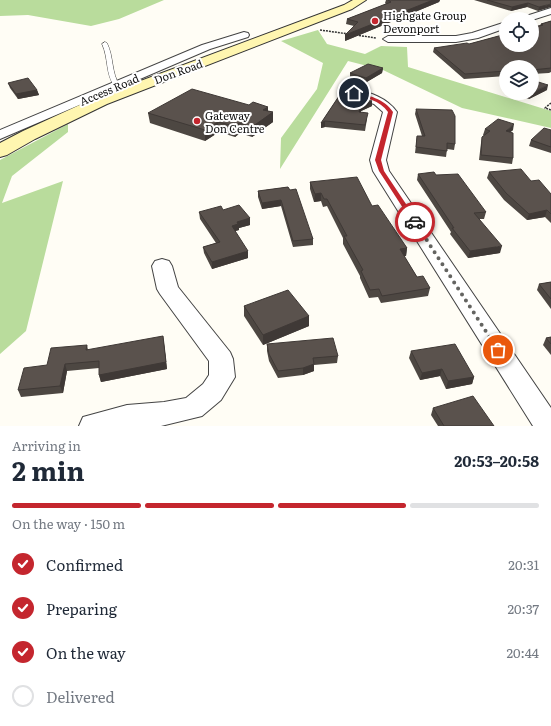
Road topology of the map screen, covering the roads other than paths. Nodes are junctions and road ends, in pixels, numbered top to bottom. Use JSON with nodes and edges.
{"nodes":[{"id":1,"x":361,"y":0,"type":"edge"},
{"id":2,"x":551,"y":11,"type":"edge"},
{"id":3,"x":539,"y":15,"type":"edge"},
{"id":4,"x":539,"y":17,"type":"edge"},
{"id":5,"x":551,"y":20,"type":"edge"},
{"id":6,"x":499,"y":27,"type":"edge"},
{"id":7,"x":244,"y":35,"type":"dead end"},
{"id":8,"x":388,"y":40,"type":"road end"},
{"id":9,"x":105,"y":44,"type":"dead end"},
{"id":10,"x":118,"y":86,"type":"junction"},
{"id":11,"x":354,"y":93,"type":"dead end"},
{"id":12,"x":24,"y":132,"type":"junction"},
{"id":13,"x":0,"y":135,"type":"edge"},
{"id":14,"x":0,"y":151,"type":"edge"},
{"id":15,"x":162,"y":266,"type":"dead end"},
{"id":16,"x":93,"y":426,"type":"edge"},
{"id":17,"x":548,"y":426,"type":"edge"}],
"edges":[{"from":1,"to":12,"type":"main road","name":"Don Road"},
{"from":2,"to":3,"type":"street"},
{"from":4,"to":5,"type":"street"},
{"from":6,"to":8,"type":"street"},
{"from":7,"to":10,"type":"street","name":"Access Road"},
{"from":9,"to":10,"type":"lane"},
{"from":10,"to":12,"type":"street","name":"Access Road"},
{"from":11,"to":17,"type":"street"},
{"from":12,"to":13,"type":"street","name":"Access Road"},
{"from":12,"to":14,"type":"main road","name":"Don Road"},
{"from":15,"to":16,"type":"street"}]}
